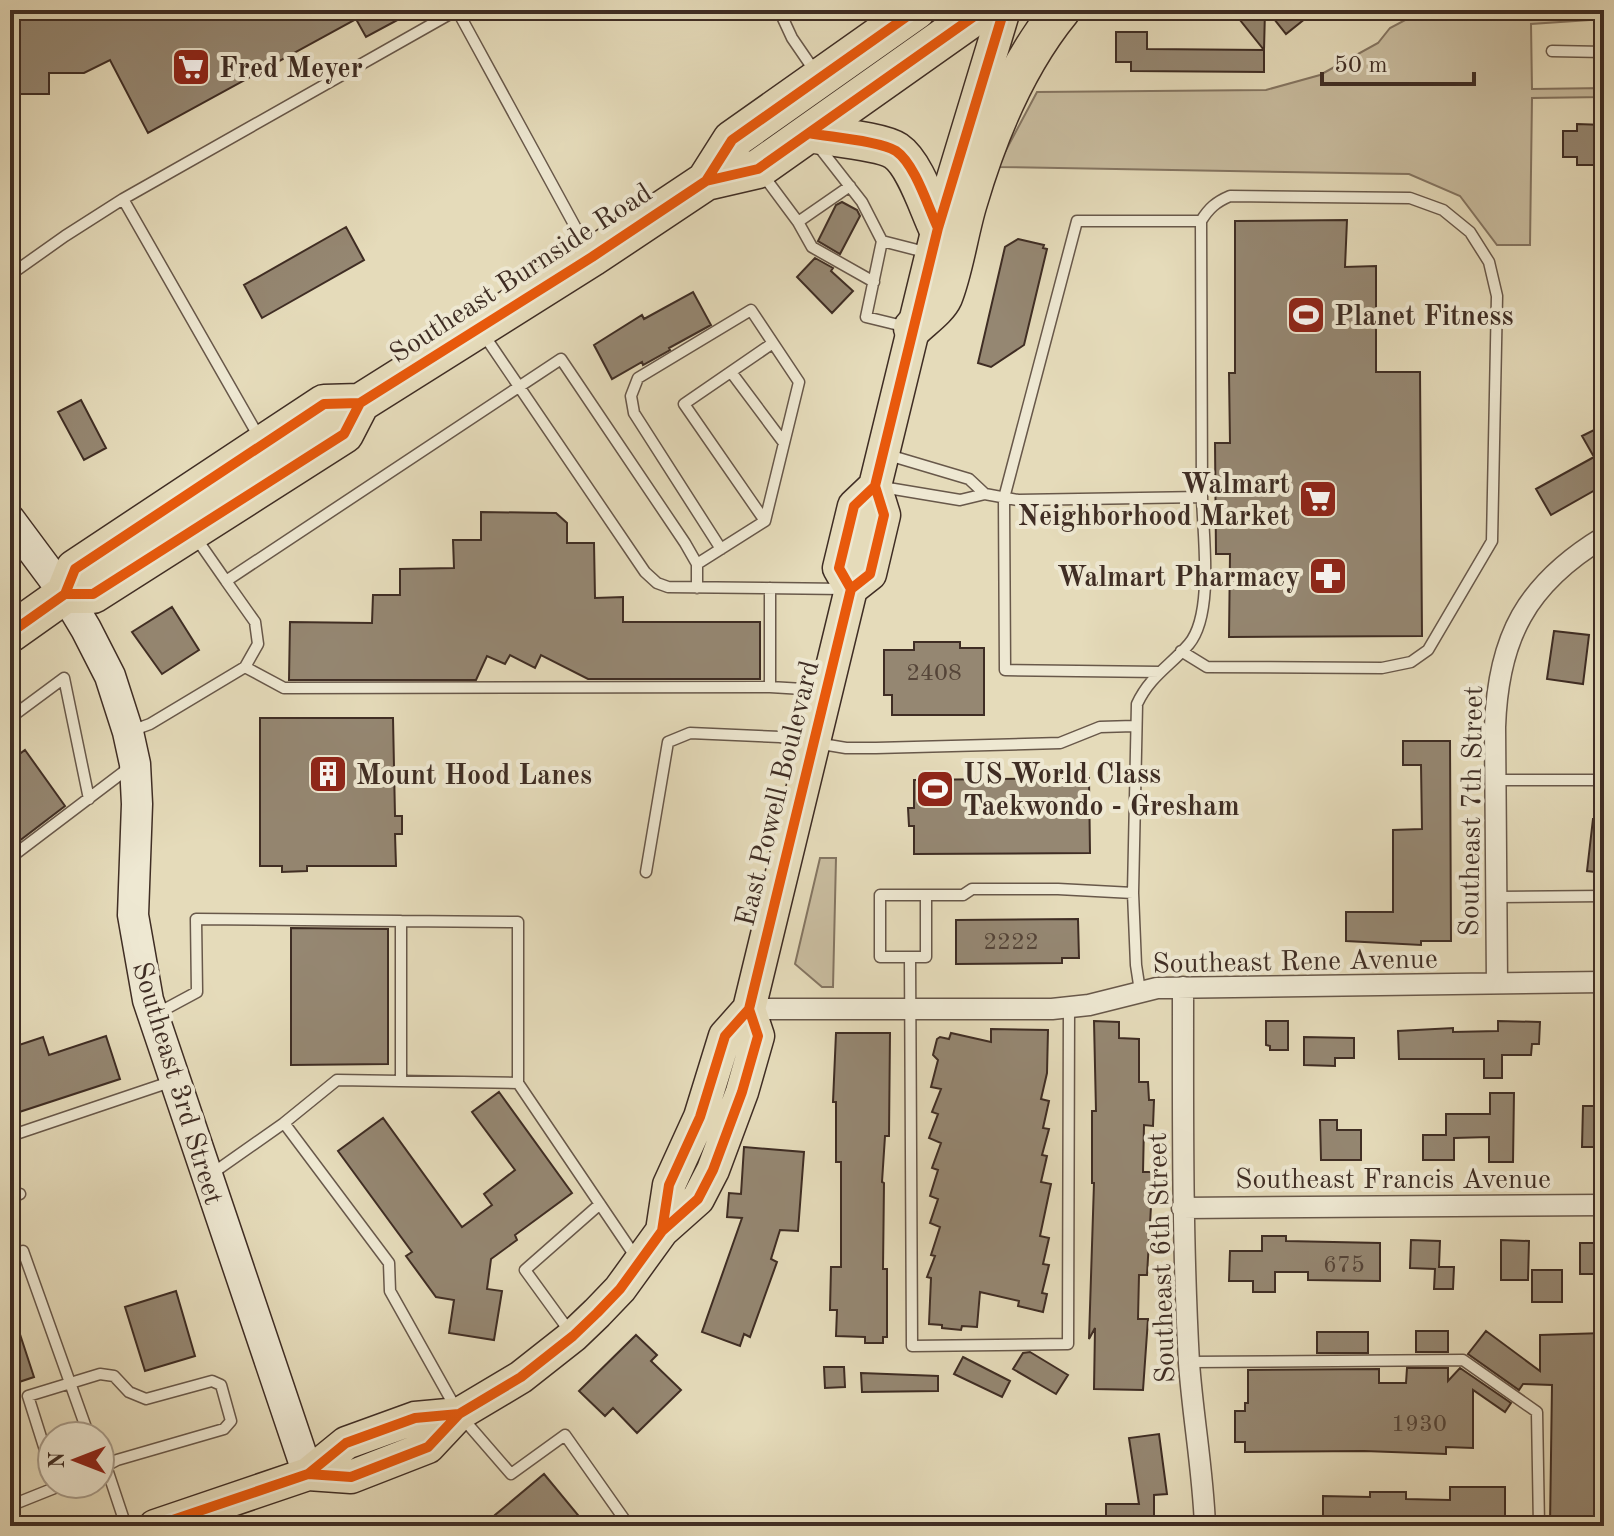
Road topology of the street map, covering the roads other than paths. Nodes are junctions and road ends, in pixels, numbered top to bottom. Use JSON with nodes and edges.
{"nodes":[{"id":1,"x":457,"y":10,"type":"edge"},
{"id":2,"x":779,"y":10,"type":"edge"},
{"id":3,"x":916,"y":10,"type":"edge"},
{"id":4,"x":983,"y":10,"type":"edge"},
{"id":5,"x":1004,"y":10,"type":"edge"},
{"id":6,"x":1061,"y":10,"type":"edge"},
{"id":7,"x":1552,"y":51,"type":"dead end"},
{"id":8,"x":1604,"y":52,"type":"edge"},
{"id":9,"x":819,"y":78,"type":"junction"},
{"id":10,"x":809,"y":133,"type":"junction"},
{"id":11,"x":758,"y":169,"type":"junction"},
{"id":12,"x":706,"y":181,"type":"junction"},
{"id":13,"x":850,"y":186,"type":"junction"},
{"id":14,"x":123,"y":199,"type":"junction"},
{"id":15,"x":1201,"y":221,"type":"junction"},
{"id":16,"x":798,"y":222,"type":"junction"},
{"id":17,"x":882,"y":241,"type":"junction"},
{"id":18,"x":941,"y":247,"type":"junction"},
{"id":19,"x":592,"y":257,"type":"junction"},
{"id":20,"x":10,"y":275,"type":"edge"},
{"id":21,"x":874,"y":282,"type":"junction"},
{"id":22,"x":480,"y":328,"type":"junction"},
{"id":23,"x":913,"y":328,"type":"junction"},
{"id":24,"x":773,"y":343,"type":"junction"},
{"id":25,"x":731,"y":372,"type":"junction"},
{"id":26,"x":519,"y":387,"type":"junction"},
{"id":27,"x":360,"y":403,"type":"junction"},
{"id":28,"x":784,"y":443,"type":"junction"},
{"id":29,"x":263,"y":444,"type":"junction"},
{"id":30,"x":883,"y":453,"type":"junction"},
{"id":31,"x":875,"y":486,"type":"junction"},
{"id":32,"x":985,"y":494,"type":"junction"},
{"id":33,"x":1202,"y":497,"type":"junction"},
{"id":34,"x":1004,"y":498,"type":"junction"},
{"id":35,"x":10,"y":520,"type":"edge"},
{"id":36,"x":765,"y":521,"type":"junction"},
{"id":37,"x":191,"y":530,"type":"junction"},
{"id":38,"x":1604,"y":537,"type":"edge"},
{"id":39,"x":721,"y":549,"type":"junction"},
{"id":40,"x":697,"y":564,"type":"junction"},
{"id":41,"x":226,"y":581,"type":"junction"},
{"id":42,"x":697,"y":588,"type":"junction"},
{"id":43,"x":770,"y":588,"type":"junction"},
{"id":44,"x":851,"y":589,"type":"junction"},
{"id":45,"x":65,"y":594,"type":"junction"},
{"id":46,"x":10,"y":633,"type":"edge"},
{"id":47,"x":1181,"y":651,"type":"junction"},
{"id":48,"x":245,"y":667,"type":"junction"},
{"id":49,"x":1160,"y":672,"type":"junction"},
{"id":50,"x":770,"y":687,"type":"junction"},
{"id":51,"x":826,"y":691,"type":"junction"},
{"id":52,"x":10,"y":718,"type":"edge"},
{"id":53,"x":1134,"y":726,"type":"junction"},
{"id":54,"x":128,"y":732,"type":"junction"},
{"id":55,"x":814,"y":742,"type":"junction"},
{"id":56,"x":135,"y":764,"type":"junction"},
{"id":57,"x":1496,"y":780,"type":"junction"},
{"id":58,"x":1604,"y":780,"type":"edge"},
{"id":59,"x":89,"y":799,"type":"junction"},
{"id":60,"x":10,"y":858,"type":"edge"},
{"id":61,"x":646,"y":872,"type":"dead end"},
{"id":62,"x":1133,"y":893,"type":"junction"},
{"id":63,"x":926,"y":895,"type":"junction"},
{"id":64,"x":1604,"y":896,"type":"edge"},
{"id":65,"x":1496,"y":897,"type":"junction"},
{"id":66,"x":401,"y":921,"type":"junction"},
{"id":67,"x":910,"y":957,"type":"junction"},
{"id":68,"x":1604,"y":982,"type":"edge"},
{"id":69,"x":1497,"y":983,"type":"junction"},
{"id":70,"x":1183,"y":987,"type":"junction"},
{"id":71,"x":1140,"y":991,"type":"junction"},
{"id":72,"x":1069,"y":1008,"type":"junction"},
{"id":73,"x":749,"y":1009,"type":"junction"},
{"id":74,"x":910,"y":1010,"type":"junction"},
{"id":75,"x":153,"y":1015,"type":"junction"},
{"id":76,"x":175,"y":1081,"type":"junction"},
{"id":77,"x":401,"y":1081,"type":"junction"},
{"id":78,"x":518,"y":1083,"type":"junction"},
{"id":79,"x":284,"y":1123,"type":"junction"},
{"id":80,"x":10,"y":1136,"type":"edge"},
{"id":81,"x":208,"y":1176,"type":"junction"},
{"id":82,"x":600,"y":1204,"type":"junction"},
{"id":83,"x":1604,"y":1205,"type":"edge"},
{"id":84,"x":1182,"y":1208,"type":"junction"},
{"id":85,"x":10,"y":1255,"type":"edge"},
{"id":86,"x":640,"y":1263,"type":"junction"},
{"id":87,"x":573,"y":1336,"type":"junction"},
{"id":88,"x":1189,"y":1362,"type":"junction"},
{"id":89,"x":71,"y":1383,"type":"junction"},
{"id":90,"x":459,"y":1414,"type":"junction"},
{"id":91,"x":84,"y":1420,"type":"edge"},
{"id":92,"x":36,"y":1421,"type":"edge"},
{"id":93,"x":116,"y":1460,"type":"edge"},
{"id":94,"x":308,"y":1474,"type":"junction"},
{"id":95,"x":36,"y":1495,"type":"edge"},
{"id":96,"x":115,"y":1500,"type":"edge"},
{"id":97,"x":17,"y":1503,"type":"dead end"},
{"id":98,"x":163,"y":1525,"type":"edge"},
{"id":99,"x":126,"y":1526,"type":"edge"},
{"id":100,"x":629,"y":1526,"type":"edge"},
{"id":101,"x":1205,"y":1526,"type":"edge"},
{"id":102,"x":1539,"y":1526,"type":"edge"}],
"edges":[{"from":1,"to":14,"type":"lane"},
{"from":1,"to":19,"type":"lane"},
{"from":2,"to":9,"type":"lane"},
{"from":3,"to":9,"type":"highway","name":"Southeast Burnside Road"},
{"from":4,"to":10,"type":"highway","name":"Southeast Burnside Road"},
{"from":5,"to":18,"type":"main road"},
{"from":6,"to":18,"type":"highway"},
{"from":7,"to":8,"type":"lane"},
{"from":9,"to":12,"type":"highway","name":"Southeast Burnside Road"},
{"from":10,"to":11,"type":"highway","name":"Southeast Burnside Road"},
{"from":10,"to":13,"type":"lane"},
{"from":10,"to":18,"type":"highway"},
{"from":11,"to":12,"type":"highway","name":"Southeast Burnside Road"},
{"from":11,"to":16,"type":"lane"},
{"from":12,"to":19,"type":"highway","name":"Southeast Burnside Road"},
{"from":13,"to":16,"type":"lane"},
{"from":13,"to":17,"type":"lane"},
{"from":14,"to":20,"type":"lane"},
{"from":14,"to":29,"type":"lane"},
{"from":15,"to":33,"type":"lane"},
{"from":15,"to":34,"type":"lane"},
{"from":15,"to":47,"type":"lane"},
{"from":16,"to":21,"type":"lane"},
{"from":17,"to":18,"type":"lane"},
{"from":17,"to":21,"type":"lane"},
{"from":18,"to":23,"type":"highway"},
{"from":19,"to":22,"type":"highway","name":"Southeast Burnside Road"},
{"from":21,"to":23,"type":"lane"},
{"from":22,"to":26,"type":"lane"},
{"from":22,"to":27,"type":"highway","name":"Southeast Burnside Road"},
{"from":23,"to":30,"type":"main road","name":"East Powell Boulevard"},
{"from":24,"to":25,"type":"lane"},
{"from":24,"to":28,"type":"lane"},
{"from":24,"to":39,"type":"lane"},
{"from":25,"to":28,"type":"lane"},
{"from":25,"to":36,"type":"lane"},
{"from":26,"to":40,"type":"lane"},
{"from":26,"to":41,"type":"lane"},
{"from":26,"to":42,"type":"lane"},
{"from":27,"to":29,"type":"highway","name":"Southeast Burnside Road"},
{"from":27,"to":37,"type":"highway","name":"Southeast Burnside Road"},
{"from":28,"to":36,"type":"lane"},
{"from":29,"to":45,"type":"highway","name":"Southeast Burnside Road"},
{"from":30,"to":31,"type":"main road","name":"East Powell Boulevard"},
{"from":30,"to":32,"type":"lane"},
{"from":31,"to":32,"type":"lane"},
{"from":31,"to":44,"type":"main road","name":"East Powell Boulevard"},
{"from":32,"to":34,"type":"lane"},
{"from":33,"to":34,"type":"lane"},
{"from":33,"to":47,"type":"lane"},
{"from":34,"to":49,"type":"lane"},
{"from":35,"to":45,"type":"street","name":"Southeast 3rd Street"},
{"from":36,"to":39,"type":"lane"},
{"from":37,"to":41,"type":"lane"},
{"from":37,"to":45,"type":"highway","name":"Southeast Burnside Road"},
{"from":38,"to":57,"type":"street","name":"Southeast 7th Street"},
{"from":39,"to":40,"type":"lane"},
{"from":40,"to":42,"type":"lane"},
{"from":41,"to":48,"type":"lane"},
{"from":42,"to":43,"type":"lane"},
{"from":43,"to":44,"type":"lane"},
{"from":43,"to":50,"type":"lane"},
{"from":44,"to":51,"type":"main road","name":"East Powell Boulevard"},
{"from":45,"to":46,"type":"highway","name":"Southeast Burnside Road"},
{"from":45,"to":54,"type":"street","name":"Southeast 3rd Street"},
{"from":47,"to":49,"type":"lane"},
{"from":48,"to":50,"type":"lane"},
{"from":48,"to":54,"type":"lane"},
{"from":49,"to":53,"type":"lane"},
{"from":50,"to":51,"type":"lane"},
{"from":51,"to":55,"type":"main road","name":"East Powell Boulevard"},
{"from":52,"to":59,"type":"lane"},
{"from":53,"to":55,"type":"lane"},
{"from":53,"to":62,"type":"lane"},
{"from":54,"to":56,"type":"street","name":"Southeast 3rd Street"},
{"from":55,"to":61,"type":"lane"},
{"from":55,"to":73,"type":"main road","name":"East Powell Boulevard"},
{"from":56,"to":59,"type":"lane"},
{"from":56,"to":75,"type":"street","name":"Southeast 3rd Street"},
{"from":57,"to":58,"type":"lane"},
{"from":57,"to":65,"type":"street","name":"Southeast 7th Street"},
{"from":59,"to":60,"type":"lane"},
{"from":62,"to":63,"type":"lane"},
{"from":62,"to":71,"type":"lane"},
{"from":63,"to":67,"type":"lane"},
{"from":63,"to":67,"type":"lane"},
{"from":64,"to":65,"type":"lane"},
{"from":65,"to":69,"type":"street","name":"Southeast 7th Street"},
{"from":66,"to":75,"type":"lane"},
{"from":66,"to":77,"type":"lane"},
{"from":66,"to":78,"type":"lane"},
{"from":67,"to":74,"type":"lane"},
{"from":68,"to":69,"type":"street","name":"Southeast Rene Avenue"},
{"from":69,"to":70,"type":"street","name":"Southeast Rene Avenue"},
{"from":70,"to":71,"type":"street","name":"Southeast Rene Avenue"},
{"from":70,"to":84,"type":"street","name":"Southeast 6th Street"},
{"from":71,"to":72,"type":"street","name":"Southeast Rene Avenue"},
{"from":72,"to":74,"type":"street","name":"Southeast Rene Avenue"},
{"from":72,"to":74,"type":"lane"},
{"from":73,"to":74,"type":"street","name":"Southeast Rene Avenue"},
{"from":73,"to":86,"type":"main road","name":"East Powell Boulevard"},
{"from":75,"to":76,"type":"street","name":"Southeast 3rd Street"},
{"from":76,"to":80,"type":"lane"},
{"from":76,"to":81,"type":"street","name":"Southeast 3rd Street"},
{"from":77,"to":78,"type":"lane"},
{"from":77,"to":79,"type":"lane"},
{"from":78,"to":82,"type":"lane"},
{"from":79,"to":81,"type":"lane"},
{"from":79,"to":90,"type":"lane"},
{"from":81,"to":94,"type":"street","name":"Southeast 3rd Street"},
{"from":82,"to":86,"type":"lane"},
{"from":82,"to":87,"type":"lane"},
{"from":83,"to":84,"type":"street","name":"Southeast Francis Avenue"},
{"from":84,"to":88,"type":"street","name":"Southeast 6th Street"},
{"from":85,"to":89,"type":"lane"},
{"from":86,"to":87,"type":"main road","name":"East Powell Boulevard"},
{"from":87,"to":90,"type":"main road","name":"East Powell Boulevard"},
{"from":88,"to":101,"type":"street","name":"Southeast 6th Street"},
{"from":88,"to":102,"type":"lane"},
{"from":89,"to":91,"type":"lane"},
{"from":89,"to":92,"type":"lane"},
{"from":89,"to":93,"type":"lane"},
{"from":90,"to":94,"type":"main road","name":"East Powell Boulevard"},
{"from":90,"to":100,"type":"lane"},
{"from":94,"to":98,"type":"main road","name":"East Powell Boulevard"},
{"from":95,"to":97,"type":"lane"},
{"from":96,"to":99,"type":"lane"}]}
